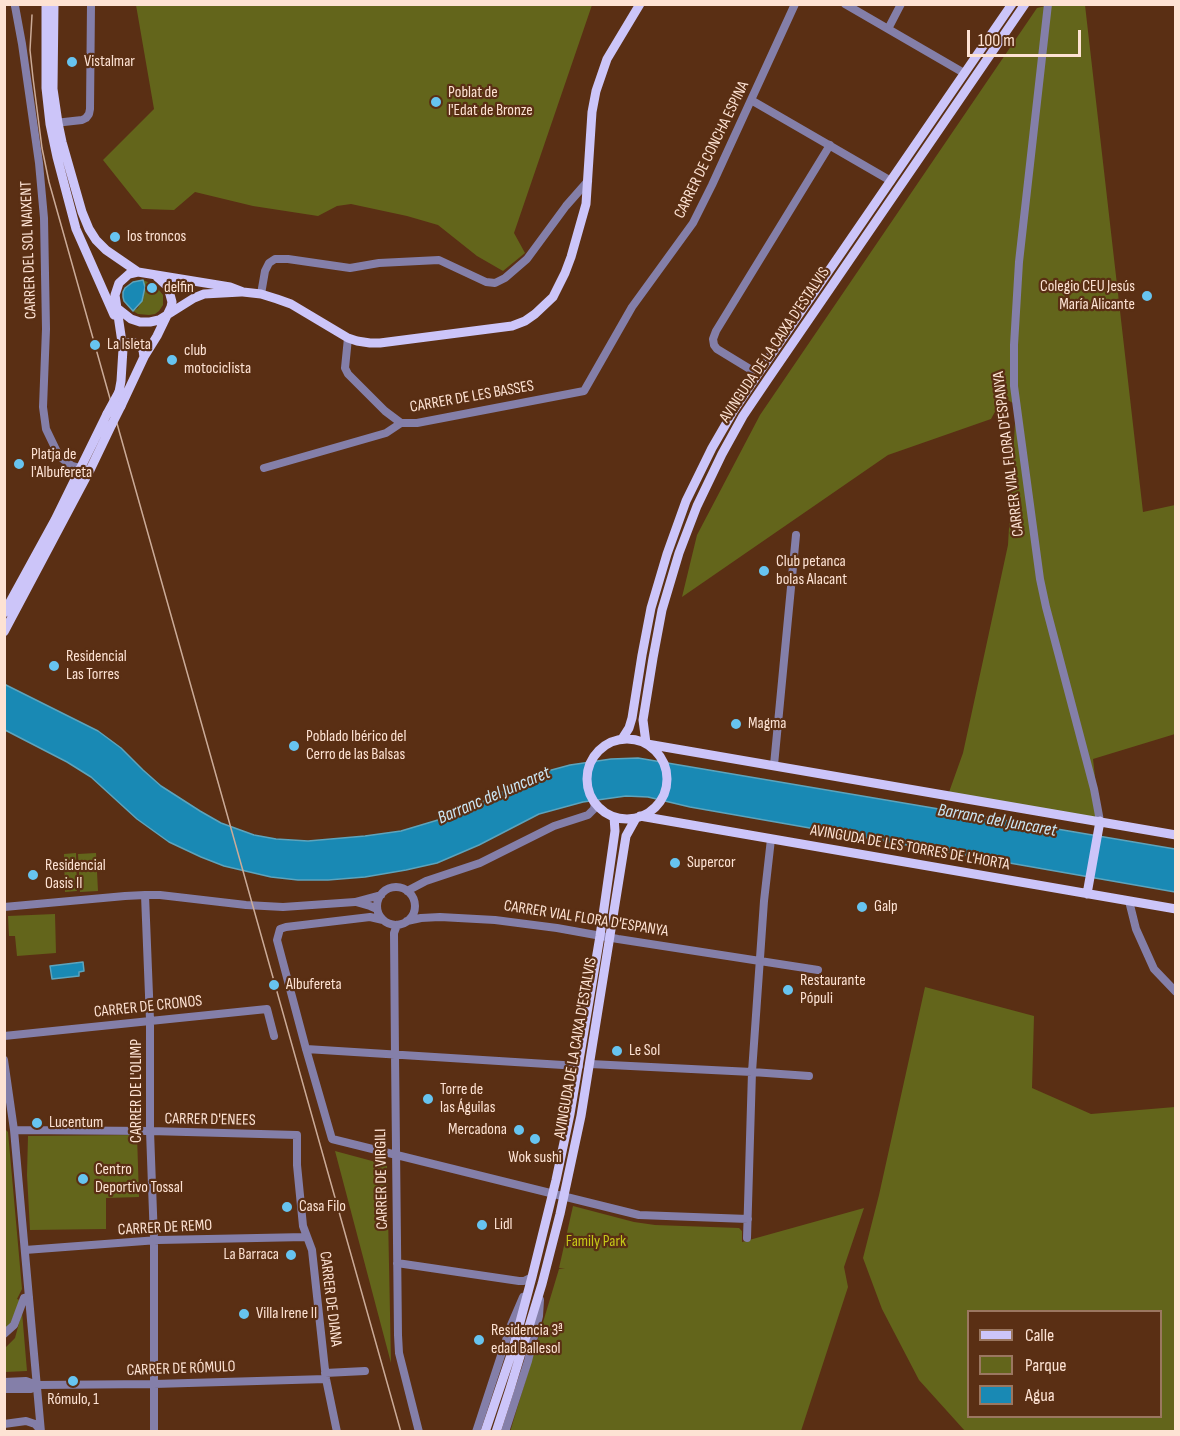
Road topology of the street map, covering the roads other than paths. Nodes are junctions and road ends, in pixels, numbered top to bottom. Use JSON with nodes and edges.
{"nodes":[{"id":1,"x":46,"y":4,"type":"edge"},
{"id":2,"x":54,"y":4,"type":"edge"},
{"id":3,"x":91,"y":4,"type":"edge"},
{"id":4,"x":640,"y":4,"type":"edge"},
{"id":5,"x":795,"y":4,"type":"edge"},
{"id":6,"x":846,"y":4,"type":"edge"},
{"id":7,"x":901,"y":4,"type":"edge"},
{"id":8,"x":1011,"y":4,"type":"edge"},
{"id":9,"x":1025,"y":4,"type":"edge"},
{"id":10,"x":1048,"y":4,"type":"edge"},
{"id":11,"x":15,"y":6,"type":"edge"},
{"id":12,"x":888,"y":29,"type":"junction"},
{"id":13,"x":964,"y":73,"type":"junction"},
{"id":14,"x":751,"y":100,"type":"junction"},
{"id":15,"x":54,"y":123,"type":"junction"},
{"id":16,"x":830,"y":146,"type":"junction"},
{"id":17,"x":588,"y":181,"type":"junction"},
{"id":18,"x":891,"y":181,"type":"junction"},
{"id":19,"x":138,"y":272,"type":"junction"},
{"id":20,"x":152,"y":274,"type":"junction"},
{"id":21,"x":102,"y":289,"type":"junction"},
{"id":22,"x":243,"y":291,"type":"junction"},
{"id":23,"x":261,"y":294,"type":"junction"},
{"id":24,"x":188,"y":301,"type":"junction"},
{"id":25,"x":116,"y":307,"type":"junction"},
{"id":26,"x":166,"y":315,"type":"junction"},
{"id":27,"x":120,"y":328,"type":"junction"},
{"id":28,"x":157,"y":336,"type":"junction"},
{"id":29,"x":348,"y":338,"type":"junction"},
{"id":30,"x":123,"y":349,"type":"junction"},
{"id":31,"x":144,"y":357,"type":"junction"},
{"id":32,"x":758,"y":374,"type":"junction"},
{"id":33,"x":584,"y":391,"type":"joint"},
{"id":34,"x":401,"y":423,"type":"junction"},
{"id":35,"x":264,"y":468,"type":"dead end"},
{"id":36,"x":85,"y":469,"type":"junction"},
{"id":37,"x":796,"y":535,"type":"dead end"},
{"id":38,"x":4,"y":613,"type":"edge"},
{"id":39,"x":4,"y":632,"type":"edge"},
{"id":40,"x":622,"y":739,"type":"junction"},
{"id":41,"x":646,"y":743,"type":"junction"},
{"id":42,"x":774,"y":765,"type":"junction"},
{"id":43,"x":595,"y":803,"type":"junction"},
{"id":44,"x":615,"y":817,"type":"junction"},
{"id":45,"x":638,"y":817,"type":"junction"},
{"id":46,"x":1100,"y":821,"type":"junction"},
{"id":47,"x":1176,"y":835,"type":"edge"},
{"id":48,"x":771,"y":839,"type":"junction"},
{"id":49,"x":407,"y":891,"type":"junction"},
{"id":50,"x":1087,"y":894,"type":"junction"},
{"id":51,"x":145,"y":895,"type":"junction"},
{"id":52,"x":381,"y":895,"type":"junction"},
{"id":53,"x":1129,"y":901,"type":"junction"},
{"id":54,"x":355,"y":902,"type":"junction"},
{"id":55,"x":4,"y":907,"type":"edge"},
{"id":56,"x":377,"y":909,"type":"junction"},
{"id":57,"x":1176,"y":909,"type":"edge"},
{"id":58,"x":383,"y":920,"type":"junction"},
{"id":59,"x":407,"y":921,"type":"junction"},
{"id":60,"x":397,"y":925,"type":"junction"},
{"id":61,"x":600,"y":936,"type":"junction"},
{"id":62,"x":610,"y":938,"type":"junction"},
{"id":63,"x":760,"y":961,"type":"junction"},
{"id":64,"x":818,"y":970,"type":"dead end"},
{"id":65,"x":1176,"y":992,"type":"edge"},
{"id":66,"x":150,"y":1020,"type":"junction"},
{"id":67,"x":4,"y":1036,"type":"edge"},
{"id":68,"x":274,"y":1036,"type":"dead end"},
{"id":69,"x":306,"y":1049,"type":"junction"},
{"id":70,"x":394,"y":1055,"type":"junction"},
{"id":71,"x":4,"y":1060,"type":"edge"},
{"id":72,"x":590,"y":1064,"type":"junction"},
{"id":73,"x":579,"y":1066,"type":"junction"},
{"id":74,"x":752,"y":1071,"type":"junction"},
{"id":75,"x":809,"y":1076,"type":"dead end"},
{"id":76,"x":15,"y":1130,"type":"junction"},
{"id":77,"x":150,"y":1131,"type":"junction"},
{"id":78,"x":297,"y":1135,"type":"joint"},
{"id":79,"x":395,"y":1155,"type":"junction"},
{"id":80,"x":553,"y":1194,"type":"junction"},
{"id":81,"x":564,"y":1196,"type":"junction"},
{"id":82,"x":748,"y":1220,"type":"junction"},
{"id":83,"x":306,"y":1237,"type":"junction"},
{"id":84,"x":747,"y":1238,"type":"dead end"},
{"id":85,"x":154,"y":1240,"type":"junction"},
{"id":86,"x":25,"y":1250,"type":"junction"},
{"id":87,"x":397,"y":1263,"type":"junction"},
{"id":88,"x":532,"y":1277,"type":"junction"},
{"id":89,"x":542,"y":1284,"type":"junction"},
{"id":90,"x":29,"y":1298,"type":"junction"},
{"id":91,"x":4,"y":1334,"type":"edge"},
{"id":92,"x":365,"y":1371,"type":"dead end"},
{"id":93,"x":326,"y":1376,"type":"junction"},
{"id":94,"x":4,"y":1382,"type":"edge"},
{"id":95,"x":154,"y":1384,"type":"junction"},
{"id":96,"x":37,"y":1385,"type":"junction"},
{"id":97,"x":4,"y":1389,"type":"edge"},
{"id":98,"x":4,"y":1424,"type":"edge"},
{"id":99,"x":41,"y":1431,"type":"edge"},
{"id":100,"x":154,"y":1431,"type":"edge"},
{"id":101,"x":337,"y":1431,"type":"edge"},
{"id":102,"x":419,"y":1431,"type":"edge"},
{"id":103,"x":476,"y":1431,"type":"edge"},
{"id":104,"x":486,"y":1431,"type":"edge"},
{"id":105,"x":496,"y":1431,"type":"edge"},
{"id":106,"x":505,"y":1431,"type":"edge"}],
"edges":[{"from":1,"to":15,"type":"main road"},
{"from":2,"to":15,"type":"main road"},
{"from":3,"to":15,"type":"street"},
{"from":4,"to":17,"type":"main road"},
{"from":5,"to":14,"type":"street","name":"CARRER DE CONCHA ESPINA"},
{"from":6,"to":12,"type":"street"},
{"from":7,"to":12,"type":"street"},
{"from":8,"to":13,"type":"main road","name":"AVINGUDA DE LA CAIXA D'ESTALVIS"},
{"from":9,"to":41,"type":"main road","name":"AVINGUDA DE LA CAIXA D'ESTALVIS"},
{"from":10,"to":46,"type":"street","name":"CARRER VIAL FLORA D'ESPANYA"},
{"from":11,"to":36,"type":"street","name":"CARRER DEL SOL NAIXENT"},
{"from":12,"to":13,"type":"street"},
{"from":13,"to":18,"type":"main road","name":"AVINGUDA DE LA CAIXA D'ESTALVIS"},
{"from":14,"to":16,"type":"street"},
{"from":14,"to":33,"type":"street","name":"CARRER DE CONCHA ESPINA"},
{"from":15,"to":19,"type":"main road"},
{"from":15,"to":21,"type":"main road"},
{"from":16,"to":18,"type":"street"},
{"from":16,"to":32,"type":"street"},
{"from":17,"to":23,"type":"street"},
{"from":17,"to":29,"type":"main road"},
{"from":18,"to":32,"type":"main road","name":"AVINGUDA DE LA CAIXA D'ESTALVIS"},
{"from":19,"to":20,"type":"main road"},
{"from":19,"to":25,"type":"main road"},
{"from":20,"to":22,"type":"main road"},
{"from":20,"to":26,"type":"main road"},
{"from":21,"to":25,"type":"main road"},
{"from":21,"to":27,"type":"main road"},
{"from":22,"to":23,"type":"main road"},
{"from":22,"to":24,"type":"main road"},
{"from":23,"to":29,"type":"main road"},
{"from":24,"to":26,"type":"main road"},
{"from":24,"to":28,"type":"main road"},
{"from":25,"to":26,"type":"main road"},
{"from":25,"to":27,"type":"main road"},
{"from":26,"to":28,"type":"main road"},
{"from":27,"to":30,"type":"main road"},
{"from":28,"to":31,"type":"main road"},
{"from":29,"to":34,"type":"street"},
{"from":30,"to":31,"type":"main road"},
{"from":30,"to":36,"type":"main road","bridge":true},
{"from":31,"to":36,"type":"main road","bridge":true},
{"from":32,"to":40,"type":"main road","name":"AVINGUDA DE LA CAIXA D'ESTALVIS"},
{"from":33,"to":34,"type":"street","name":"CARRER DE LES BASSES"},
{"from":34,"to":35,"type":"street","name":"CARRER DE LES BASSES"},
{"from":36,"to":38,"type":"main road"},
{"from":36,"to":39,"type":"main road"},
{"from":37,"to":42,"type":"street"},
{"from":40,"to":41,"type":"main road"},
{"from":40,"to":43,"type":"main road"},
{"from":41,"to":42,"type":"main road"},
{"from":41,"to":45,"type":"main road"},
{"from":42,"to":46,"type":"main road"},
{"from":43,"to":44,"type":"main road"},
{"from":43,"to":49,"type":"street"},
{"from":44,"to":45,"type":"main road"},
{"from":44,"to":61,"type":"main road","name":"AVINGUDA DE LA CAIXA D'ESTALVIS"},
{"from":45,"to":48,"type":"main road","name":"AVINGUDA DE LES TORRES DE L'HORTA"},
{"from":45,"to":62,"type":"main road","name":"AVINGUDA DE LA CAIXA D'ESTALVIS"},
{"from":46,"to":47,"type":"main road"},
{"from":46,"to":50,"type":"main road","name":"CARRER VIAL FLORA D'ESPANYA"},
{"from":48,"to":50,"type":"main road","name":"AVINGUDA DE LES TORRES DE L'HORTA"},
{"from":48,"to":63,"type":"street"},
{"from":49,"to":52,"type":"street"},
{"from":49,"to":59,"type":"street"},
{"from":50,"to":53,"type":"main road","name":"AVINGUDA DE LES TORRES DE L'HORTA"},
{"from":51,"to":54,"type":"street"},
{"from":51,"to":55,"type":"street"},
{"from":51,"to":66,"type":"street","name":"CARRER DE L'OLIMP"},
{"from":52,"to":54,"type":"street"},
{"from":52,"to":56,"type":"street"},
{"from":53,"to":57,"type":"main road","name":"AVINGUDA DE LES TORRES DE L'HORTA"},
{"from":53,"to":65,"type":"street"},
{"from":54,"to":56,"type":"street"},
{"from":56,"to":58,"type":"street"},
{"from":58,"to":60,"type":"street"},
{"from":58,"to":69,"type":"street"},
{"from":59,"to":60,"type":"street"},
{"from":59,"to":61,"type":"street","name":"CARRER VIAL FLORA D'ESPANYA"},
{"from":60,"to":70,"type":"street","name":"CARRER DE VIRGILI"},
{"from":61,"to":62,"type":"street","name":"CARRER VIAL FLORA D'ESPANYA"},
{"from":61,"to":73,"type":"main road","name":"AVINGUDA DE LA CAIXA D'ESTALVIS"},
{"from":62,"to":63,"type":"street","name":"CARRER VIAL FLORA D'ESPANYA"},
{"from":62,"to":72,"type":"main road","name":"AVINGUDA DE LA CAIXA D'ESTALVIS"},
{"from":63,"to":64,"type":"street","name":"CARRER VIAL FLORA D'ESPANYA"},
{"from":63,"to":74,"type":"street"},
{"from":66,"to":67,"type":"street","name":"CARRER DE CRONOS"},
{"from":66,"to":68,"type":"street","name":"CARRER DE CRONOS"},
{"from":66,"to":77,"type":"street","name":"CARRER DE L'OLIMP"},
{"from":69,"to":70,"type":"street"},
{"from":69,"to":79,"type":"street"},
{"from":70,"to":73,"type":"street"},
{"from":70,"to":79,"type":"street","name":"CARRER DE VIRGILI"},
{"from":71,"to":76,"type":"street"},
{"from":72,"to":74,"type":"street"},
{"from":72,"to":81,"type":"main road","name":"AVINGUDA DE LA CAIXA D'ESTALVIS"},
{"from":73,"to":80,"type":"main road","name":"AVINGUDA DE LA CAIXA D'ESTALVIS"},
{"from":74,"to":75,"type":"street"},
{"from":74,"to":82,"type":"street"},
{"from":76,"to":77,"type":"street","name":"CARRER D'ENEES"},
{"from":76,"to":86,"type":"street"},
{"from":77,"to":78,"type":"street","name":"CARRER D'ENEES"},
{"from":77,"to":85,"type":"street","name":"CARRER DE L'OLIMP"},
{"from":78,"to":83,"type":"street","name":"CARRER DE DIANA"},
{"from":79,"to":80,"type":"street"},
{"from":79,"to":87,"type":"street","name":"CARRER DE VIRGILI"},
{"from":80,"to":81,"type":"street"},
{"from":80,"to":88,"type":"main road","name":"AVINGUDA DE LA CAIXA D'ESTALVIS"},
{"from":81,"to":82,"type":"street"},
{"from":81,"to":89,"type":"main road","name":"AVINGUDA DE LA CAIXA D'ESTALVIS"},
{"from":82,"to":84,"type":"street"},
{"from":83,"to":85,"type":"street","name":"CARRER DE REMO"},
{"from":83,"to":93,"type":"street","name":"CARRER DE DIANA"},
{"from":85,"to":86,"type":"street","name":"CARRER DE REMO"},
{"from":85,"to":95,"type":"street","name":"CARRER DE L'OLIMP"},
{"from":86,"to":90,"type":"street"},
{"from":87,"to":88,"type":"street"},
{"from":87,"to":102,"type":"street","name":"CARRER DE VIRGILI"},
{"from":88,"to":103,"type":"street","name":"AVINGUDA DE LA CAIXA D'ESTALVIS"},
{"from":88,"to":104,"type":"main road","name":"AVINGUDA DE LA CAIXA D'ESTALVIS"},
{"from":89,"to":105,"type":"main road","name":"AVINGUDA DE LA CAIXA D'ESTALVIS"},
{"from":89,"to":106,"type":"street","name":"AVINGUDA DE LA CAIXA D'ESTALVIS"},
{"from":90,"to":91,"type":"street"},
{"from":90,"to":96,"type":"street"},
{"from":92,"to":93,"type":"street","name":"CARRER DE RÓMULO"},
{"from":93,"to":95,"type":"street","name":"CARRER DE RÓMULO"},
{"from":93,"to":101,"type":"street","name":"CARRER DE DIANA"},
{"from":94,"to":96,"type":"street"},
{"from":95,"to":96,"type":"street","name":"CARRER DE RÓMULO"},
{"from":95,"to":100,"type":"street","name":"CARRER DE L'OLIMP"},
{"from":96,"to":97,"type":"street"},
{"from":96,"to":99,"type":"street"},
{"from":98,"to":99,"type":"street"}]}
